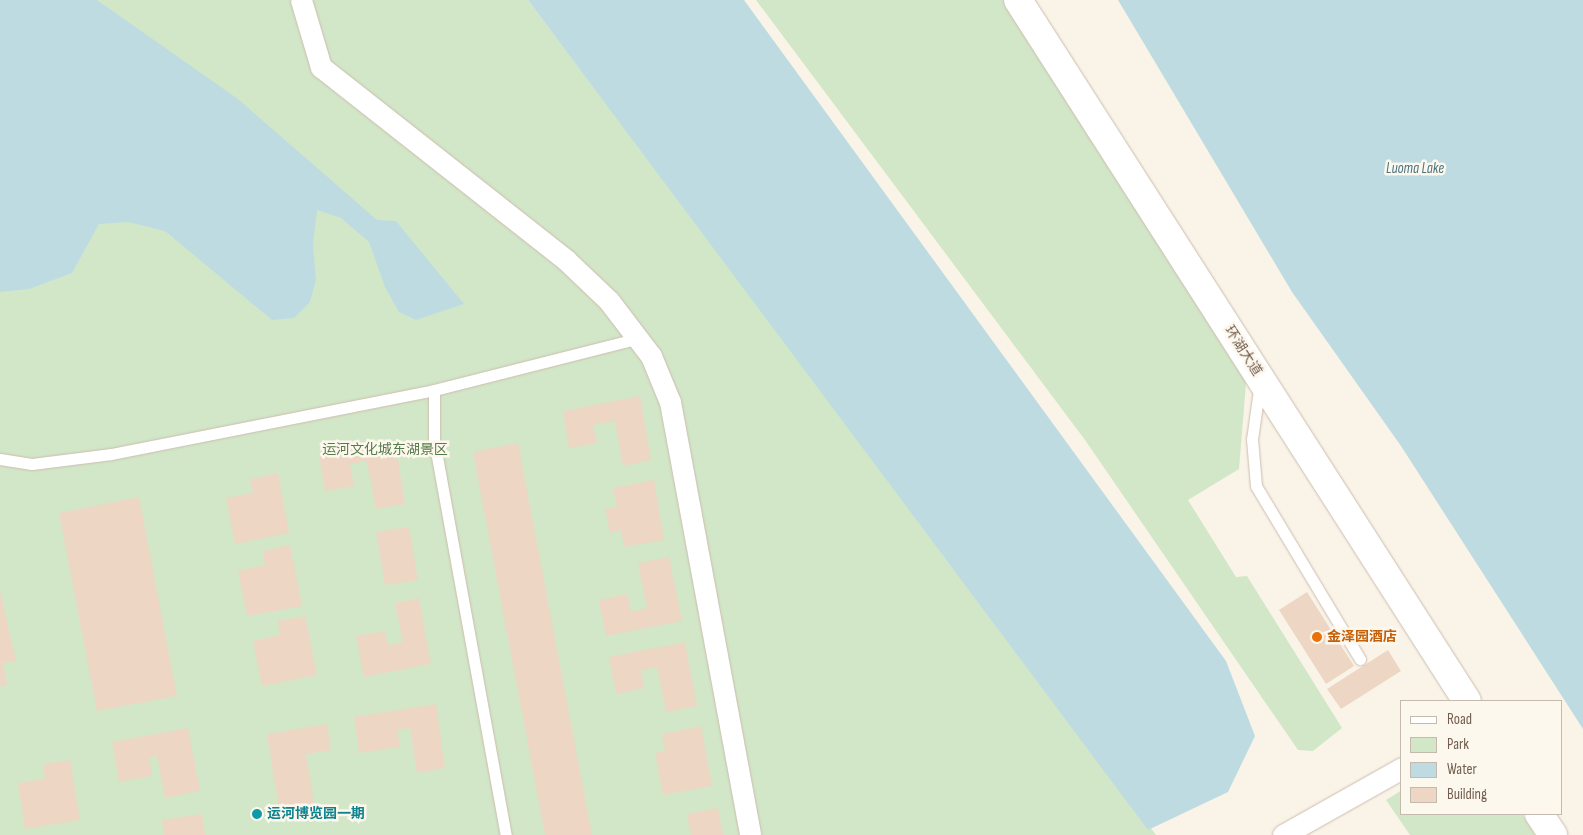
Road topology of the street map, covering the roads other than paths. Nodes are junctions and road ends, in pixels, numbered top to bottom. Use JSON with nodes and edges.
{"nodes":[{"id":1,"x":301,"y":0,"type":"edge"},
{"id":2,"x":1018,"y":0,"type":"edge"},
{"id":3,"x":639,"y":338,"type":"junction"},
{"id":4,"x":1261,"y":379,"type":"junction"},
{"id":5,"x":434,"y":390,"type":"junction"},
{"id":6,"x":0,"y":459,"type":"edge"},
{"id":7,"x":1360,"y":659,"type":"dead end"},
{"id":8,"x":1466,"y":700,"type":"edge"},
{"id":9,"x":1400,"y":769,"type":"edge"},
{"id":10,"x":1540,"y":815,"type":"edge"},
{"id":11,"x":506,"y":835,"type":"edge"},
{"id":12,"x":750,"y":835,"type":"edge"},
{"id":13,"x":1283,"y":835,"type":"edge"},
{"id":14,"x":1553,"y":835,"type":"edge"}],
"edges":[{"from":1,"to":3,"type":"street"},
{"from":2,"to":4,"type":"main road","name":"环湖大道"},
{"from":3,"to":5,"type":"lane"},
{"from":3,"to":12,"type":"street"},
{"from":4,"to":7,"type":"lane"},
{"from":4,"to":8,"type":"main road","name":"环湖大道"},
{"from":5,"to":6,"type":"lane"},
{"from":5,"to":11,"type":"lane"},
{"from":9,"to":13,"type":"street"},
{"from":10,"to":14,"type":"main road"}]}
